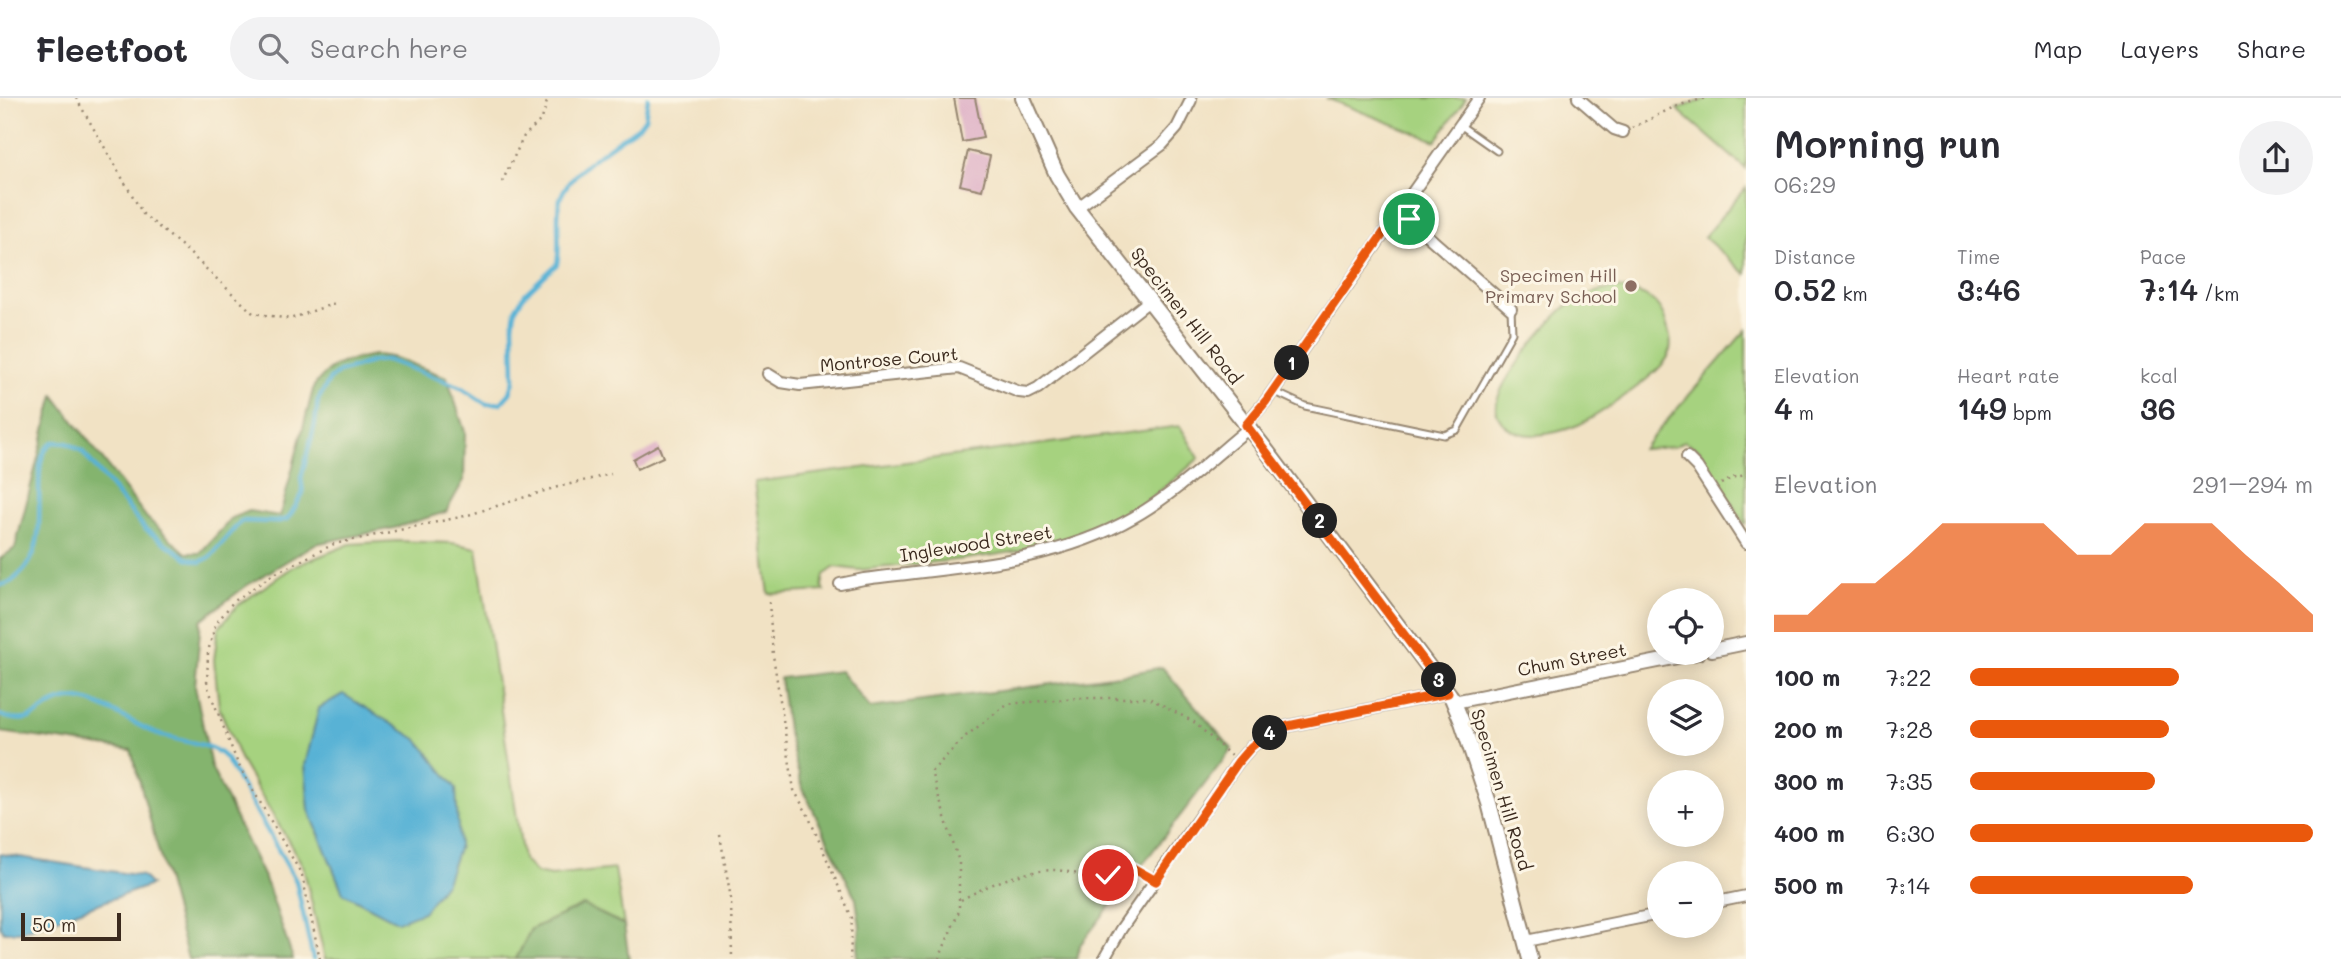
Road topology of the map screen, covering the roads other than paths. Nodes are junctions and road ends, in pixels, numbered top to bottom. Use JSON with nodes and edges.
{"nodes":[{"id":1,"x":1023,"y":98,"type":"edge"},
{"id":2,"x":1479,"y":98,"type":"edge"},
{"id":3,"x":1578,"y":98,"type":"edge"},
{"id":4,"x":1194,"y":101,"type":"edge"},
{"id":5,"x":1460,"y":125,"type":"junction"},
{"id":6,"x":1623,"y":132,"type":"road end"},
{"id":7,"x":1497,"y":151,"type":"dead end"},
{"id":8,"x":1077,"y":208,"type":"junction"},
{"id":9,"x":1399,"y":211,"type":"junction"},
{"id":10,"x":1149,"y":301,"type":"junction"},
{"id":11,"x":1511,"y":309,"type":"joint"},
{"id":12,"x":768,"y":374,"type":"dead end"},
{"id":13,"x":1273,"y":391,"type":"junction"},
{"id":14,"x":1247,"y":426,"type":"junction"},
{"id":15,"x":1687,"y":457,"type":"dead end"},
{"id":16,"x":1746,"y":543,"type":"edge"},
{"id":17,"x":841,"y":584,"type":"dead end"},
{"id":18,"x":1746,"y":643,"type":"edge"},
{"id":19,"x":1724,"y":648,"type":"edge"},
{"id":20,"x":1647,"y":662,"type":"edge"},
{"id":21,"x":1451,"y":698,"type":"junction"},
{"id":22,"x":1746,"y":896,"type":"edge"},
{"id":23,"x":1724,"y":901,"type":"edge"},
{"id":24,"x":1647,"y":917,"type":"edge"},
{"id":25,"x":1526,"y":942,"type":"junction"},
{"id":26,"x":1104,"y":959,"type":"edge"},
{"id":27,"x":1530,"y":959,"type":"edge"}],
"edges":[{"from":1,"to":8,"type":"main road","name":"Specimen Hill Road"},
{"from":2,"to":5,"type":"street","name":"Inglewood Street"},
{"from":3,"to":6,"type":"street"},
{"from":4,"to":8,"type":"street"},
{"from":5,"to":7,"type":"lane"},
{"from":5,"to":9,"type":"street","name":"Inglewood Street"},
{"from":8,"to":10,"type":"main road","name":"Specimen Hill Road"},
{"from":9,"to":11,"type":"street"},
{"from":9,"to":13,"type":"street","name":"Inglewood Street"},
{"from":10,"to":12,"type":"street","name":"Montrose Court"},
{"from":10,"to":14,"type":"main road","name":"Specimen Hill Road"},
{"from":11,"to":13,"type":"lane"},
{"from":13,"to":14,"type":"street","name":"Inglewood Street"},
{"from":14,"to":17,"type":"street","name":"Inglewood Street"},
{"from":14,"to":21,"type":"main road","name":"Specimen Hill Road"},
{"from":15,"to":16,"type":"street"},
{"from":18,"to":19,"type":"street"},
{"from":20,"to":21,"type":"street","name":"Chum Street"},
{"from":21,"to":25,"type":"main road","name":"Specimen Hill Road"},
{"from":21,"to":26,"type":"street"},
{"from":22,"to":23,"type":"street"},
{"from":24,"to":25,"type":"street"},
{"from":25,"to":27,"type":"main road","name":"Specimen Hill Road"}]}
